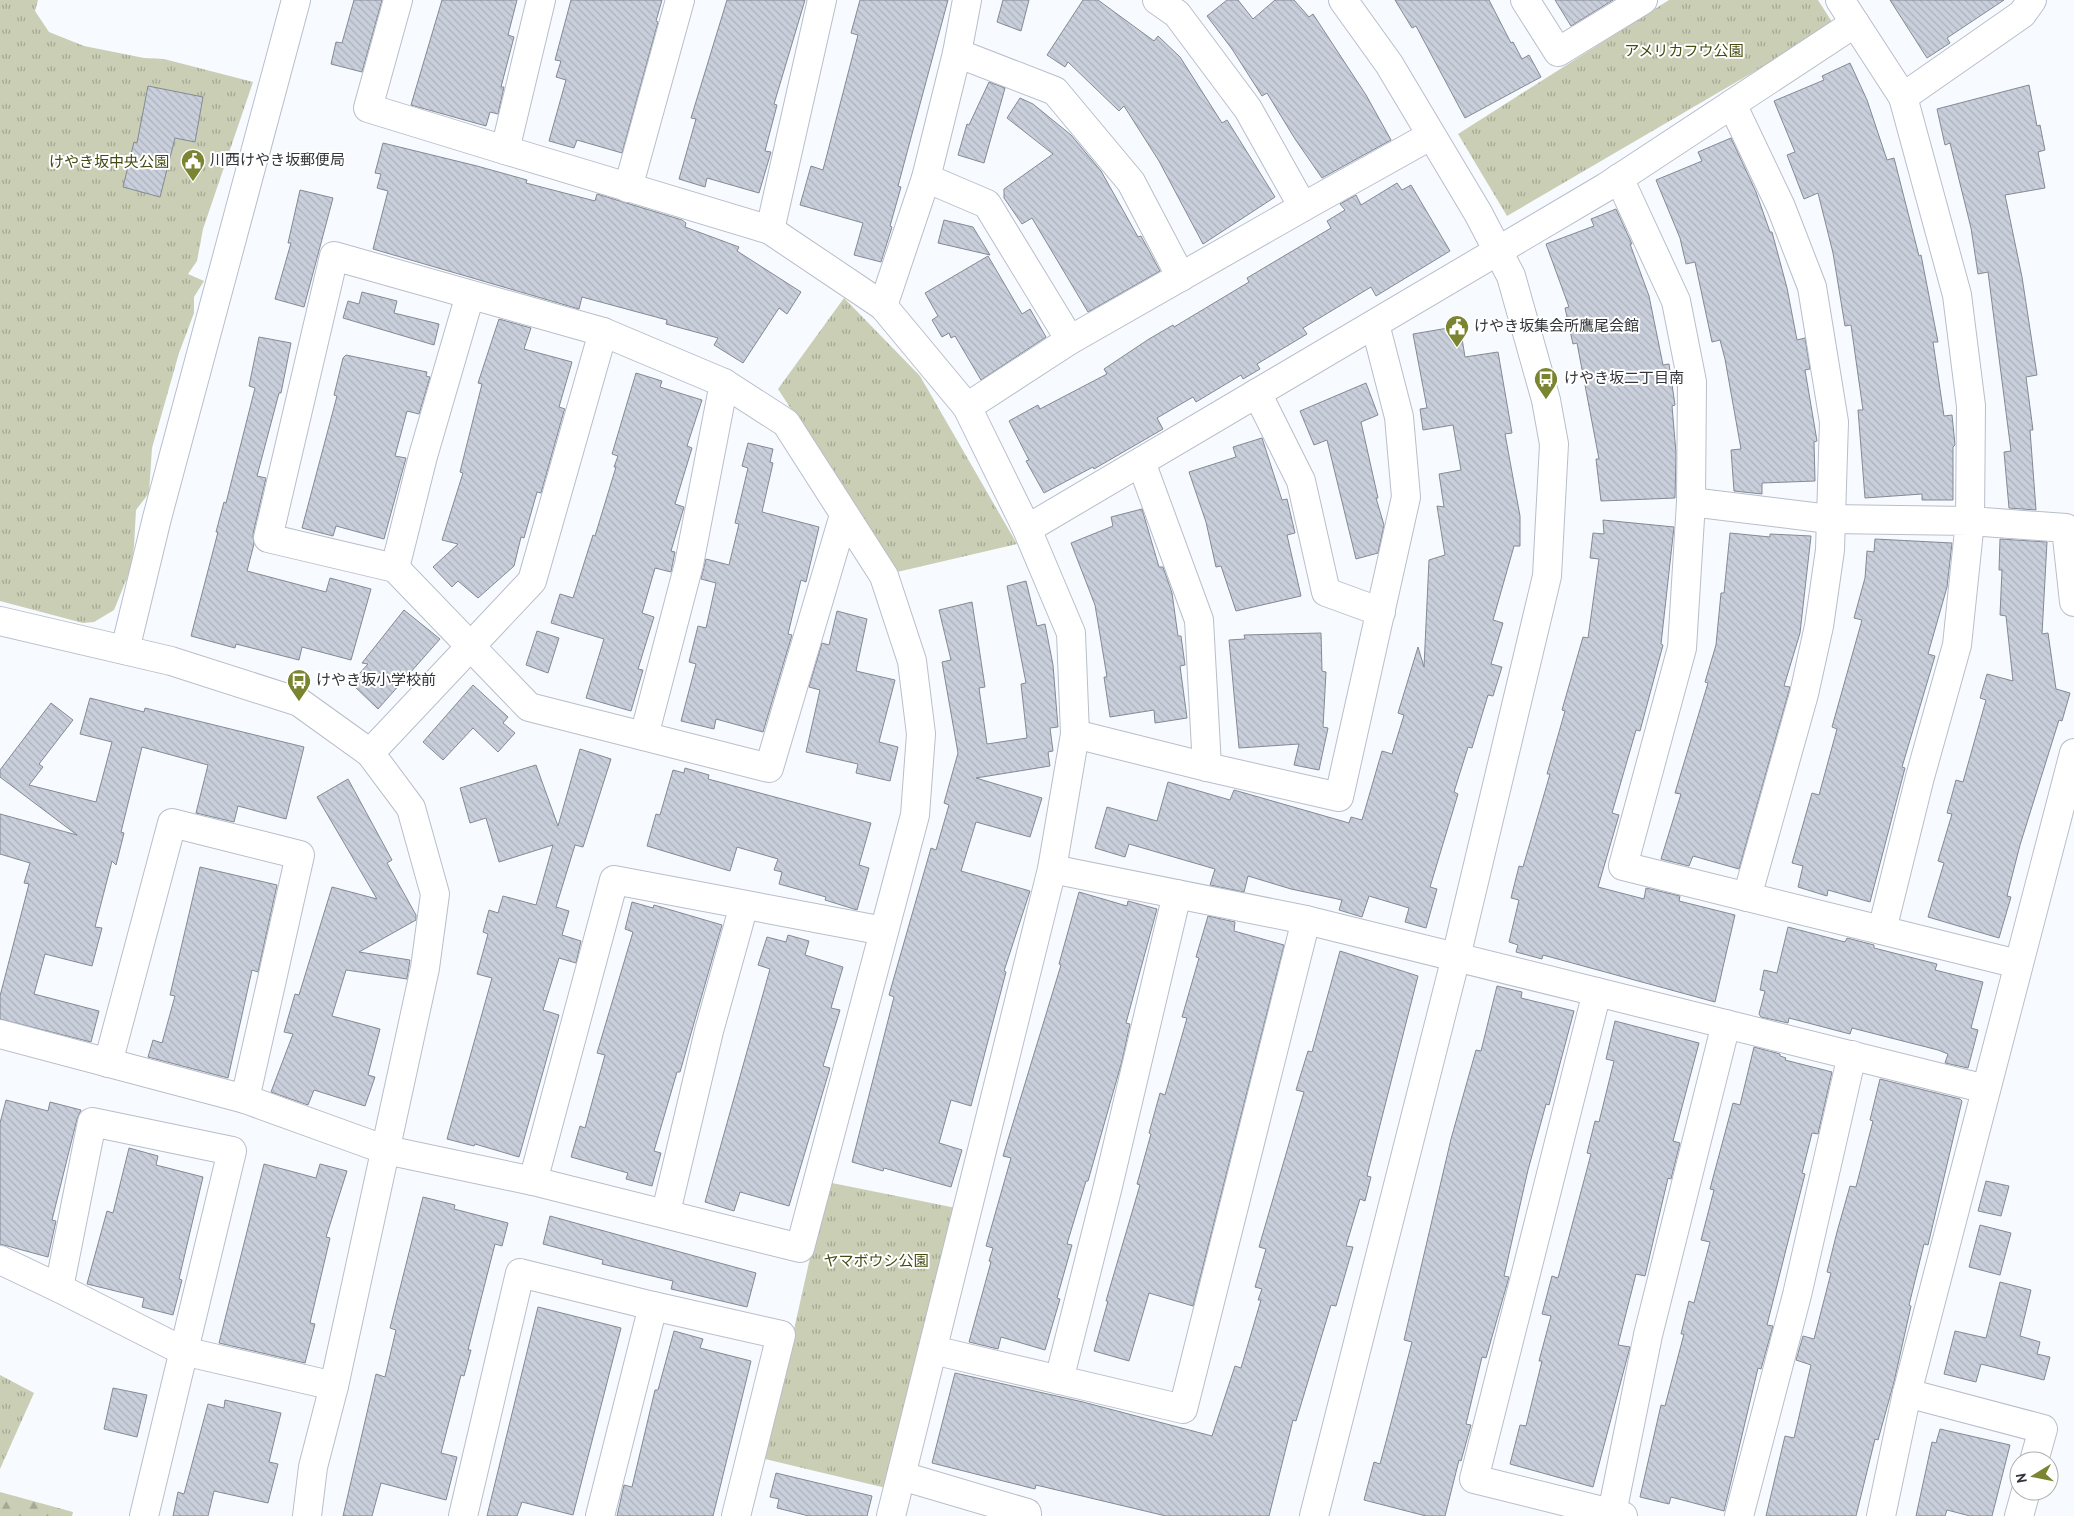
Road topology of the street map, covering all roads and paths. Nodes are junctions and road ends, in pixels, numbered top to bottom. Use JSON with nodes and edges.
{"nodes":[{"id":1,"x":296,"y":0,"type":"edge"},
{"id":2,"x":398,"y":0,"type":"edge"},
{"id":3,"x":541,"y":0,"type":"edge"},
{"id":4,"x":680,"y":0,"type":"edge"},
{"id":5,"x":822,"y":0,"type":"edge"},
{"id":6,"x":967,"y":0,"type":"edge"},
{"id":7,"x":1157,"y":0,"type":"edge"},
{"id":8,"x":1344,"y":0,"type":"edge"},
{"id":9,"x":1525,"y":0,"type":"edge"},
{"id":10,"x":1643,"y":0,"type":"edge"},
{"id":11,"x":1840,"y":0,"type":"edge"},
{"id":12,"x":2023,"y":5,"type":"edge"},
{"id":13,"x":1855,"y":24,"type":"junction"},
{"id":14,"x":957,"y":53,"type":"junction"},
{"id":15,"x":1903,"y":97,"type":"junction"},
{"id":16,"x":1732,"y":104,"type":"junction"},
{"id":17,"x":1430,"y":136,"type":"junction"},
{"id":18,"x":505,"y":150,"type":"junction"},
{"id":19,"x":926,"y":178,"type":"junction"},
{"id":20,"x":1619,"y":178,"type":"junction"},
{"id":21,"x":628,"y":188,"type":"junction"},
{"id":22,"x":1303,"y":207,"type":"junction"},
{"id":23,"x":770,"y":230,"type":"junction"},
{"id":24,"x":1497,"y":251,"type":"junction"},
{"id":25,"x":1180,"y":277,"type":"junction"},
{"id":26,"x":470,"y":295,"type":"junction"},
{"id":27,"x":883,"y":306,"type":"junction"},
{"id":28,"x":1374,"y":324,"type":"junction"},
{"id":29,"x":603,"y":332,"type":"junction"},
{"id":30,"x":1070,"y":340,"type":"junction"},
{"id":31,"x":724,"y":383,"type":"junction"},
{"id":32,"x":1257,"y":393,"type":"junction"},
{"id":33,"x":967,"y":407,"type":"junction"},
{"id":34,"x":1141,"y":462,"type":"junction"},
{"id":35,"x":1691,"y":502,"type":"junction"},
{"id":36,"x":844,"y":515,"type":"junction"},
{"id":37,"x":1830,"y":519,"type":"junction"},
{"id":38,"x":1970,"y":522,"type":"junction"},
{"id":39,"x":1027,"y":529,"type":"junction"},
{"id":40,"x":395,"y":568,"type":"junction"},
{"id":41,"x":2074,"y":602,"type":"edge"},
{"id":42,"x":1381,"y":612,"type":"junction"},
{"id":43,"x":0,"y":621,"type":"edge"},
{"id":44,"x":470,"y":646,"type":"junction"},
{"id":45,"x":125,"y":650,"type":"junction"},
{"id":46,"x":1075,"y":734,"type":"junction"},
{"id":47,"x":644,"y":736,"type":"junction"},
{"id":48,"x":370,"y":753,"type":"junction"},
{"id":49,"x":2074,"y":753,"type":"edge"},
{"id":50,"x":1207,"y":768,"type":"junction"},
{"id":51,"x":1052,"y":869,"type":"junction"},
{"id":52,"x":1177,"y":894,"type":"junction"},
{"id":53,"x":1747,"y":896,"type":"junction"},
{"id":54,"x":744,"y":904,"type":"junction"},
{"id":55,"x":1306,"y":920,"type":"junction"},
{"id":56,"x":1882,"y":930,"type":"junction"},
{"id":57,"x":884,"y":931,"type":"junction"},
{"id":58,"x":1456,"y":957,"type":"junction"},
{"id":59,"x":2018,"y":964,"type":"junction"},
{"id":60,"x":1597,"y":992,"type":"junction"},
{"id":61,"x":1726,"y":1024,"type":"junction"},
{"id":62,"x":0,"y":1034,"type":"edge"},
{"id":63,"x":1852,"y":1055,"type":"junction"},
{"id":64,"x":108,"y":1063,"type":"junction"},
{"id":65,"x":1986,"y":1089,"type":"junction"},
{"id":66,"x":245,"y":1099,"type":"junction"},
{"id":67,"x":386,"y":1150,"type":"junction"},
{"id":68,"x":533,"y":1180,"type":"junction"},
{"id":69,"x":666,"y":1212,"type":"junction"},
{"id":70,"x":0,"y":1260,"type":"edge"},
{"id":71,"x":59,"y":1288,"type":"junction"},
{"id":72,"x":653,"y":1306,"type":"junction"},
{"id":73,"x":933,"y":1350,"type":"junction"},
{"id":74,"x":184,"y":1351,"type":"junction"},
{"id":75,"x":1059,"y":1380,"type":"junction"},
{"id":76,"x":334,"y":1386,"type":"junction"},
{"id":77,"x":1907,"y":1393,"type":"junction"},
{"id":78,"x":2037,"y":1451,"type":"edge"},
{"id":79,"x":902,"y":1476,"type":"junction"},
{"id":80,"x":2023,"y":1501,"type":"edge"},
{"id":81,"x":1032,"y":1515,"type":"edge"},
{"id":82,"x":1617,"y":1515,"type":"edge"},
{"id":83,"x":144,"y":1516,"type":"edge"},
{"id":84,"x":307,"y":1516,"type":"edge"},
{"id":85,"x":463,"y":1516,"type":"edge"},
{"id":86,"x":600,"y":1516,"type":"edge"},
{"id":87,"x":736,"y":1516,"type":"edge"},
{"id":88,"x":891,"y":1516,"type":"edge"},
{"id":89,"x":1314,"y":1516,"type":"edge"},
{"id":90,"x":1739,"y":1516,"type":"edge"},
{"id":91,"x":1881,"y":1516,"type":"edge"},
{"id":92,"x":2019,"y":1516,"type":"edge"}],
"edges":[{"from":1,"to":45,"type":"street"},
{"from":2,"to":18,"type":"street"},
{"from":3,"to":18,"type":"street"},
{"from":4,"to":21,"type":"street"},
{"from":5,"to":23,"type":"street"},
{"from":6,"to":14,"type":"street"},
{"from":7,"to":22,"type":"street"},
{"from":8,"to":17,"type":"street"},
{"from":9,"to":10,"type":"street"},
{"from":11,"to":13,"type":"street"},
{"from":12,"to":15,"type":"street"},
{"from":13,"to":15,"type":"street"},
{"from":13,"to":16,"type":"street"},
{"from":14,"to":19,"type":"street"},
{"from":14,"to":25,"type":"street"},
{"from":15,"to":38,"type":"street"},
{"from":16,"to":20,"type":"street"},
{"from":16,"to":37,"type":"street"},
{"from":17,"to":22,"type":"street"},
{"from":17,"to":24,"type":"street"},
{"from":18,"to":21,"type":"street"},
{"from":19,"to":27,"type":"street"},
{"from":19,"to":30,"type":"street"},
{"from":20,"to":24,"type":"street"},
{"from":20,"to":35,"type":"street"},
{"from":21,"to":23,"type":"street"},
{"from":22,"to":25,"type":"street"},
{"from":23,"to":27,"type":"street"},
{"from":24,"to":28,"type":"street"},
{"from":24,"to":58,"type":"street"},
{"from":25,"to":30,"type":"street"},
{"from":26,"to":29,"type":"street"},
{"from":26,"to":40,"type":"street"},
{"from":26,"to":40,"type":"street"},
{"from":27,"to":33,"type":"street"},
{"from":28,"to":32,"type":"street"},
{"from":28,"to":42,"type":"street"},
{"from":29,"to":31,"type":"street"},
{"from":29,"to":44,"type":"street"},
{"from":30,"to":33,"type":"street"},
{"from":31,"to":36,"type":"street"},
{"from":31,"to":47,"type":"street"},
{"from":32,"to":34,"type":"street"},
{"from":32,"to":42,"type":"street"},
{"from":33,"to":39,"type":"street"},
{"from":34,"to":39,"type":"street"},
{"from":34,"to":50,"type":"street"},
{"from":35,"to":37,"type":"street"},
{"from":35,"to":53,"type":"street"},
{"from":36,"to":47,"type":"street"},
{"from":36,"to":57,"type":"street"},
{"from":37,"to":38,"type":"street"},
{"from":37,"to":53,"type":"street"},
{"from":38,"to":41,"type":"street"},
{"from":38,"to":56,"type":"street"},
{"from":39,"to":46,"type":"street"},
{"from":40,"to":44,"type":"street"},
{"from":42,"to":50,"type":"street"},
{"from":43,"to":45,"type":"street"},
{"from":44,"to":47,"type":"street"},
{"from":44,"to":48,"type":"street"},
{"from":45,"to":48,"type":"street"},
{"from":46,"to":50,"type":"street"},
{"from":46,"to":51,"type":"street"},
{"from":48,"to":67,"type":"street"},
{"from":49,"to":59,"type":"street"},
{"from":51,"to":52,"type":"street"},
{"from":51,"to":73,"type":"street"},
{"from":52,"to":55,"type":"street"},
{"from":52,"to":75,"type":"street"},
{"from":53,"to":56,"type":"street"},
{"from":54,"to":57,"type":"street"},
{"from":54,"to":68,"type":"street"},
{"from":54,"to":69,"type":"street"},
{"from":55,"to":58,"type":"street"},
{"from":55,"to":75,"type":"street"},
{"from":56,"to":59,"type":"street"},
{"from":57,"to":69,"type":"street"},
{"from":58,"to":60,"type":"street"},
{"from":58,"to":89,"type":"street"},
{"from":59,"to":65,"type":"street"},
{"from":60,"to":61,"type":"street"},
{"from":60,"to":82,"type":"street"},
{"from":61,"to":63,"type":"street"},
{"from":61,"to":82,"type":"street"},
{"from":62,"to":64,"type":"street"},
{"from":63,"to":65,"type":"street"},
{"from":63,"to":90,"type":"street"},
{"from":64,"to":66,"type":"street"},
{"from":64,"to":66,"type":"street"},
{"from":65,"to":77,"type":"street"},
{"from":66,"to":67,"type":"street"},
{"from":67,"to":68,"type":"street"},
{"from":67,"to":76,"type":"street"},
{"from":68,"to":69,"type":"street"},
{"from":70,"to":71,"type":"street"},
{"from":71,"to":74,"type":"street"},
{"from":71,"to":74,"type":"street"},
{"from":72,"to":85,"type":"street"},
{"from":72,"to":86,"type":"street"},
{"from":72,"to":87,"type":"street"},
{"from":73,"to":75,"type":"street"},
{"from":73,"to":79,"type":"street"},
{"from":74,"to":76,"type":"street"},
{"from":74,"to":83,"type":"street"},
{"from":76,"to":84,"type":"street"},
{"from":77,"to":78,"type":"street"},
{"from":77,"to":91,"type":"street"},
{"from":79,"to":81,"type":"street"},
{"from":79,"to":88,"type":"street"},
{"from":80,"to":92,"type":"street"}]}
